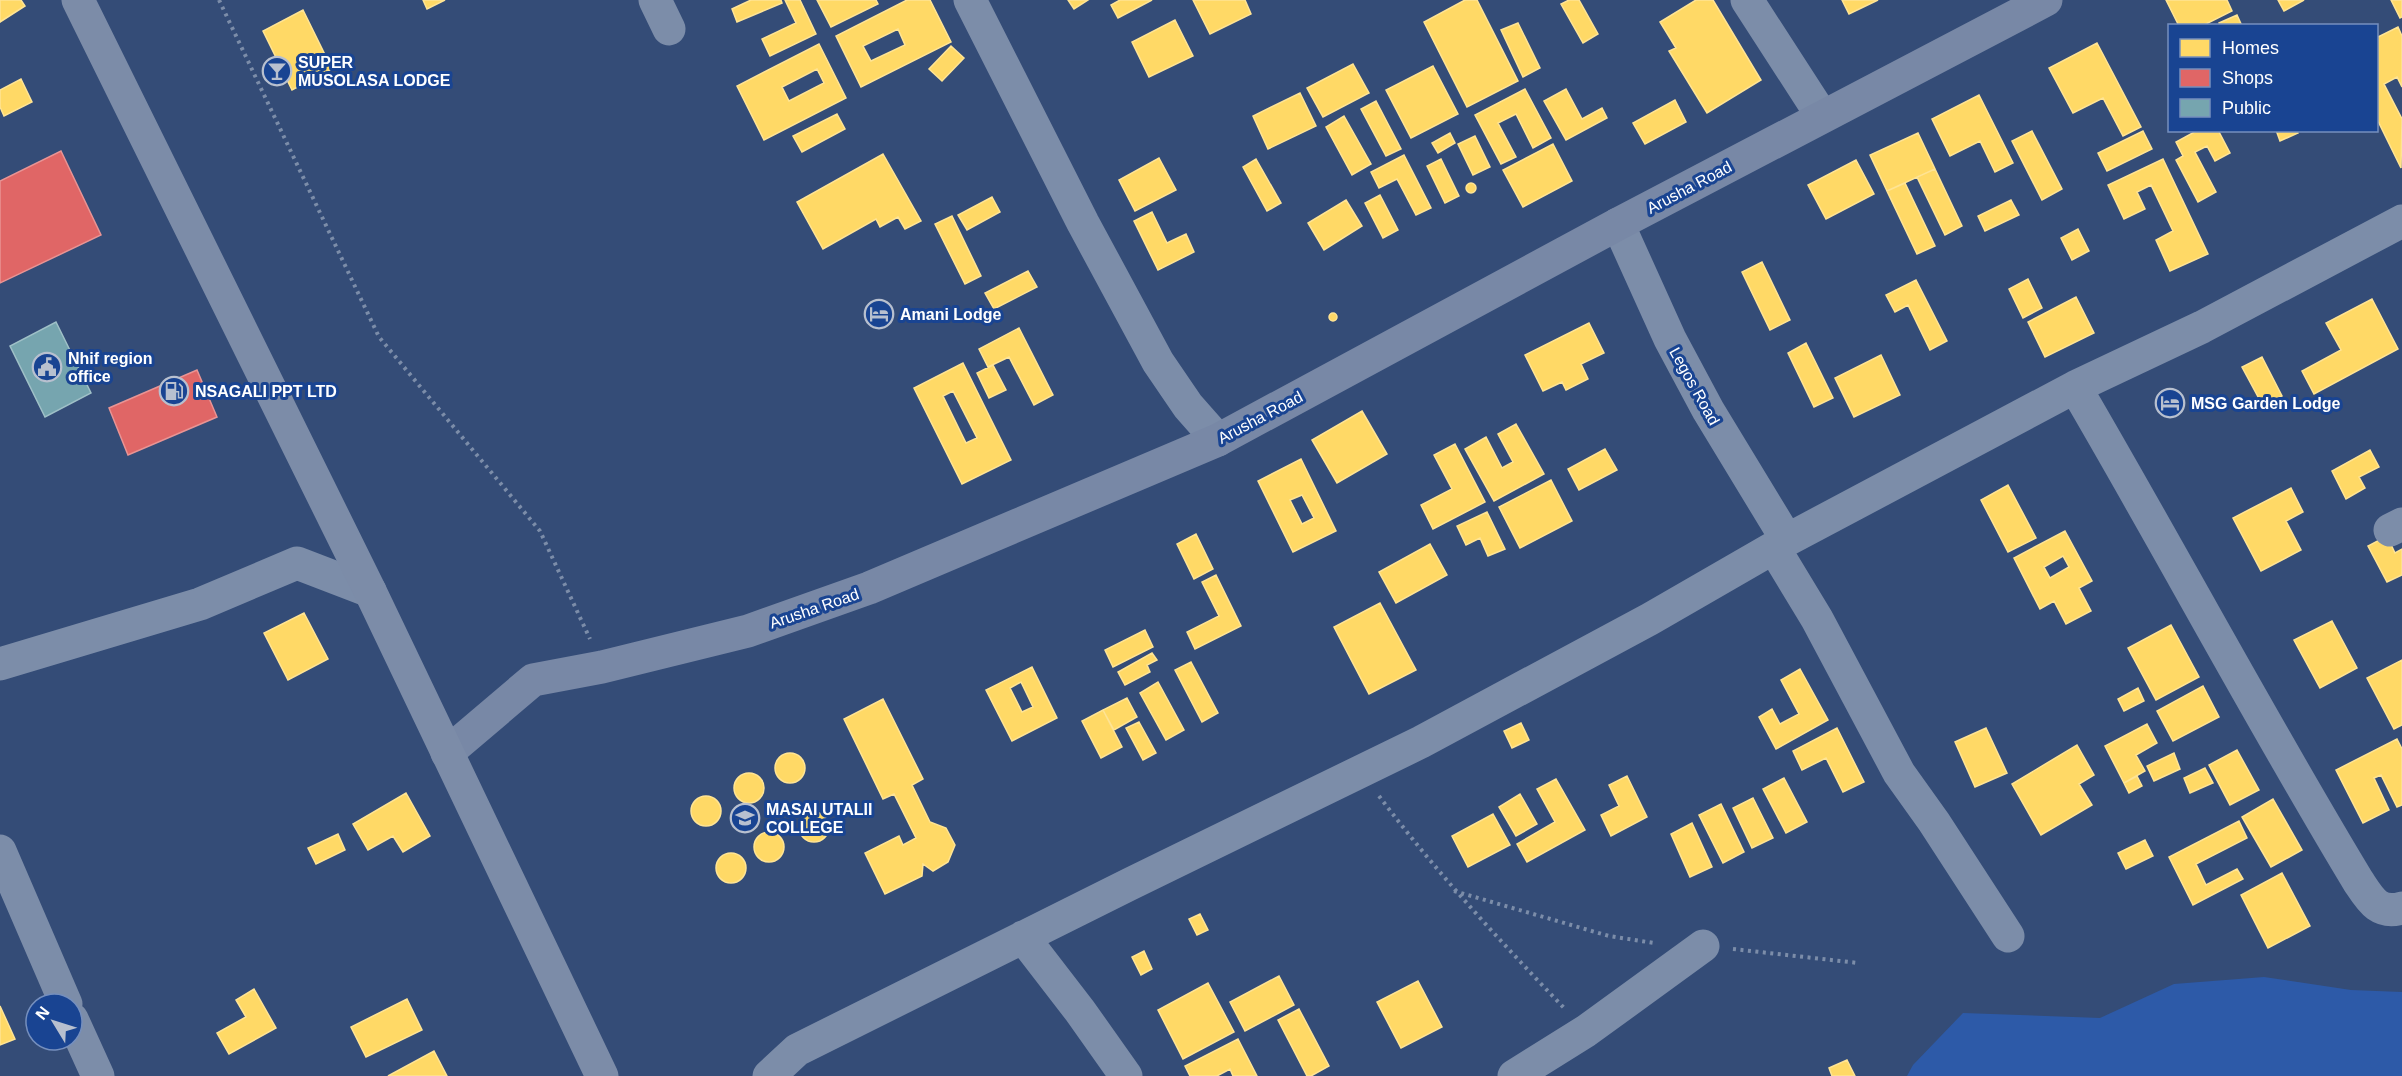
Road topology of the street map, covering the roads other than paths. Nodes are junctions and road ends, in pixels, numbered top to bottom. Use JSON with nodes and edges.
{"nodes":[{"id":1,"x":78,"y":0,"type":"edge"},
{"id":2,"x":655,"y":0,"type":"edge"},
{"id":3,"x":970,"y":0,"type":"edge"},
{"id":4,"x":1747,"y":0,"type":"edge"},
{"id":5,"x":2046,"y":0,"type":"edge"},
{"id":6,"x":669,"y":29,"type":"dead end"},
{"id":7,"x":1822,"y":116,"type":"junction"},
{"id":8,"x":1618,"y":224,"type":"junction"},
{"id":9,"x":2400,"y":228,"type":"edge"},
{"id":10,"x":2075,"y":387,"type":"junction"},
{"id":11,"x":1218,"y":440,"type":"junction"},
{"id":12,"x":1780,"y":544,"type":"junction"},
{"id":13,"x":369,"y":591,"type":"junction"},
{"id":14,"x":0,"y":664,"type":"edge"},
{"id":15,"x":447,"y":753,"type":"junction"},
{"id":16,"x":0,"y":851,"type":"edge"},
{"id":17,"x":2402,"y":908,"type":"edge"},
{"id":18,"x":2008,"y":936,"type":"dead end"},
{"id":19,"x":1023,"y":938,"type":"junction"},
{"id":20,"x":1703,"y":946,"type":"road end"},
{"id":21,"x":61,"y":992,"type":"edge"},
{"id":22,"x":84,"y":1045,"type":"edge"},
{"id":23,"x":98,"y":1076,"type":"edge"},
{"id":24,"x":602,"y":1076,"type":"edge"},
{"id":25,"x":769,"y":1076,"type":"edge"},
{"id":26,"x":1126,"y":1076,"type":"edge"},
{"id":27,"x":1514,"y":1076,"type":"edge"}],
"edges":[{"from":1,"to":13,"type":"highway"},
{"from":2,"to":6,"type":"street"},
{"from":3,"to":11,"type":"street"},
{"from":4,"to":7,"type":"street"},
{"from":5,"to":7,"type":"main road","name":"Arusha Road"},
{"from":7,"to":8,"type":"main road","name":"Arusha Road"},
{"from":8,"to":11,"type":"main road","name":"Arusha Road"},
{"from":8,"to":12,"type":"street","name":"Legos Road"},
{"from":9,"to":10,"type":"street"},
{"from":10,"to":12,"type":"street"},
{"from":10,"to":17,"type":"street"},
{"from":11,"to":15,"type":"main road","name":"Arusha Road"},
{"from":12,"to":18,"type":"street","name":"Legos Road"},
{"from":12,"to":19,"type":"street"},
{"from":13,"to":14,"type":"street"},
{"from":13,"to":15,"type":"highway"},
{"from":15,"to":24,"type":"highway"},
{"from":16,"to":21,"type":"street"},
{"from":19,"to":25,"type":"street"},
{"from":19,"to":26,"type":"street"},
{"from":20,"to":27,"type":"street"},
{"from":22,"to":23,"type":"street"}]}
